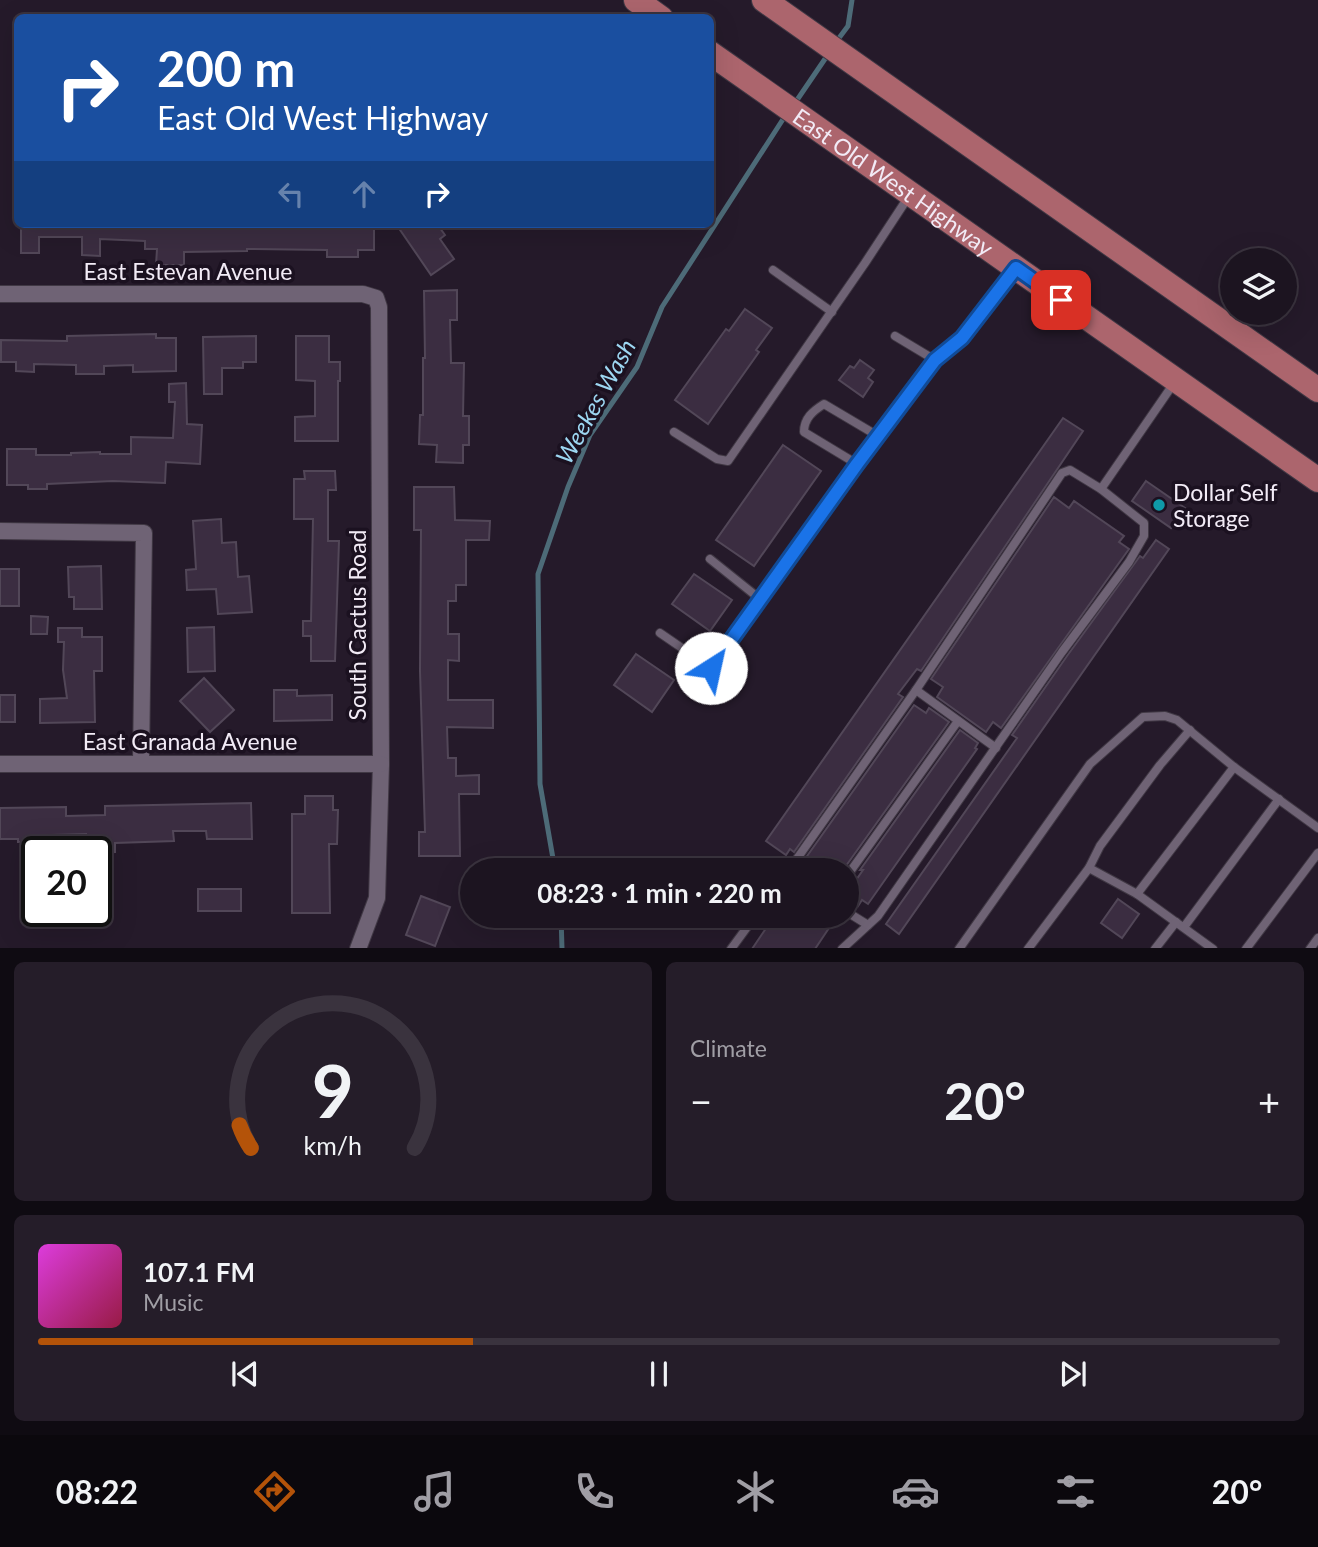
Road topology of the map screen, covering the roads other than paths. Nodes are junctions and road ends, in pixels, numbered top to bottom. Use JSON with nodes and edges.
{"nodes":[{"id":1,"x":636,"y":0,"type":"edge"},
{"id":2,"x":764,"y":0,"type":"edge"},
{"id":3,"x":655,"y":14,"type":"edge"},
{"id":4,"x":714,"y":56,"type":"edge"},
{"id":5,"x":911,"y":194,"type":"junction"},
{"id":6,"x":1016,"y":268,"type":"junction"},
{"id":7,"x":773,"y":270,"type":"dead end"},
{"id":8,"x":0,"y":294,"type":"edge"},
{"id":9,"x":376,"y":298,"type":"joint"},
{"id":10,"x":832,"y":312,"type":"junction"},
{"id":11,"x":895,"y":336,"type":"dead end"},
{"id":12,"x":935,"y":360,"type":"junction"},
{"id":13,"x":1175,"y":380,"type":"junction"},
{"id":14,"x":1318,"y":390,"type":"edge"},
{"id":15,"x":674,"y":432,"type":"dead end"},
{"id":16,"x":878,"y":436,"type":"junction"},
{"id":17,"x":857,"y":464,"type":"junction"},
{"id":18,"x":1318,"y":480,"type":"edge"},
{"id":19,"x":1101,"y":489,"type":"junction"},
{"id":20,"x":0,"y":531,"type":"edge"},
{"id":21,"x":710,"y":559,"type":"dead end"},
{"id":22,"x":760,"y":599,"type":"junction"},
{"id":23,"x":660,"y":633,"type":"dead end"},
{"id":24,"x":916,"y":690,"type":"junction"},
{"id":25,"x":958,"y":721,"type":"junction"},
{"id":26,"x":1190,"y":730,"type":"junction"},
{"id":27,"x":996,"y":748,"type":"junction"},
{"id":28,"x":141,"y":762,"type":"junction"},
{"id":29,"x":0,"y":764,"type":"edge"},
{"id":30,"x":380,"y":764,"type":"junction"},
{"id":31,"x":1234,"y":767,"type":"junction"},
{"id":32,"x":1279,"y":799,"type":"junction"},
{"id":33,"x":1318,"y":828,"type":"edge"},
{"id":34,"x":1318,"y":853,"type":"edge"},
{"id":35,"x":797,"y":858,"type":"edge"},
{"id":36,"x":859,"y":859,"type":"edge"},
{"id":37,"x":1088,"y":868,"type":"junction"},
{"id":38,"x":1137,"y":894,"type":"junction"},
{"id":39,"x":859,"y":919,"type":"edge"},
{"id":40,"x":1176,"y":922,"type":"junction"},
{"id":41,"x":868,"y":925,"type":"junction"},
{"id":42,"x":1184,"y":927,"type":"junction"},
{"id":43,"x":746,"y":928,"type":"edge"},
{"id":44,"x":1318,"y":938,"type":"edge"},
{"id":45,"x":358,"y":948,"type":"edge"},
{"id":46,"x":731,"y":948,"type":"edge"},
{"id":47,"x":842,"y":948,"type":"edge"},
{"id":48,"x":959,"y":948,"type":"edge"},
{"id":49,"x":1028,"y":948,"type":"edge"},
{"id":50,"x":1156,"y":948,"type":"edge"},
{"id":51,"x":1213,"y":948,"type":"edge"},
{"id":52,"x":1246,"y":948,"type":"edge"},
{"id":53,"x":1310,"y":948,"type":"edge"}],
"edges":[{"from":1,"to":3,"type":"main road"},
{"from":2,"to":14,"type":"main road"},
{"from":4,"to":5,"type":"main road","name":"East Old West Highway"},
{"from":5,"to":6,"type":"main road","name":"East Old West Highway"},
{"from":5,"to":10,"type":"lane"},
{"from":6,"to":12,"type":"lane"},
{"from":6,"to":13,"type":"main road","name":"East Old West Highway"},
{"from":7,"to":10,"type":"lane"},
{"from":8,"to":9,"type":"street","name":"East Estevan Avenue"},
{"from":9,"to":30,"type":"street","name":"South Cactus Road"},
{"from":10,"to":15,"type":"lane"},
{"from":11,"to":12,"type":"lane"},
{"from":12,"to":16,"type":"lane"},
{"from":13,"to":18,"type":"main road","name":"East Old West Highway"},
{"from":13,"to":19,"type":"lane"},
{"from":16,"to":17,"type":"lane"},
{"from":16,"to":17,"type":"lane"},
{"from":17,"to":22,"type":"lane"},
{"from":19,"to":24,"type":"lane"},
{"from":19,"to":27,"type":"lane"},
{"from":20,"to":28,"type":"street"},
{"from":21,"to":22,"type":"lane"},
{"from":22,"to":23,"type":"lane"},
{"from":24,"to":25,"type":"lane"},
{"from":24,"to":35,"type":"lane"},
{"from":25,"to":27,"type":"lane"},
{"from":25,"to":36,"type":"lane"},
{"from":26,"to":31,"type":"lane"},
{"from":26,"to":37,"type":"lane"},
{"from":26,"to":48,"type":"lane"},
{"from":27,"to":41,"type":"lane"},
{"from":28,"to":29,"type":"street","name":"East Granada Avenue"},
{"from":28,"to":30,"type":"street","name":"East Granada Avenue"},
{"from":30,"to":45,"type":"street","name":"South Cactus Road"},
{"from":31,"to":32,"type":"lane"},
{"from":31,"to":38,"type":"lane"},
{"from":32,"to":33,"type":"lane"},
{"from":32,"to":42,"type":"lane"},
{"from":34,"to":52,"type":"lane"},
{"from":37,"to":38,"type":"lane"},
{"from":37,"to":49,"type":"lane"},
{"from":38,"to":40,"type":"lane"},
{"from":39,"to":41,"type":"lane"},
{"from":40,"to":42,"type":"lane"},
{"from":40,"to":50,"type":"lane"},
{"from":41,"to":47,"type":"lane"},
{"from":42,"to":51,"type":"lane"},
{"from":43,"to":46,"type":"lane"},
{"from":44,"to":53,"type":"lane"}]}
